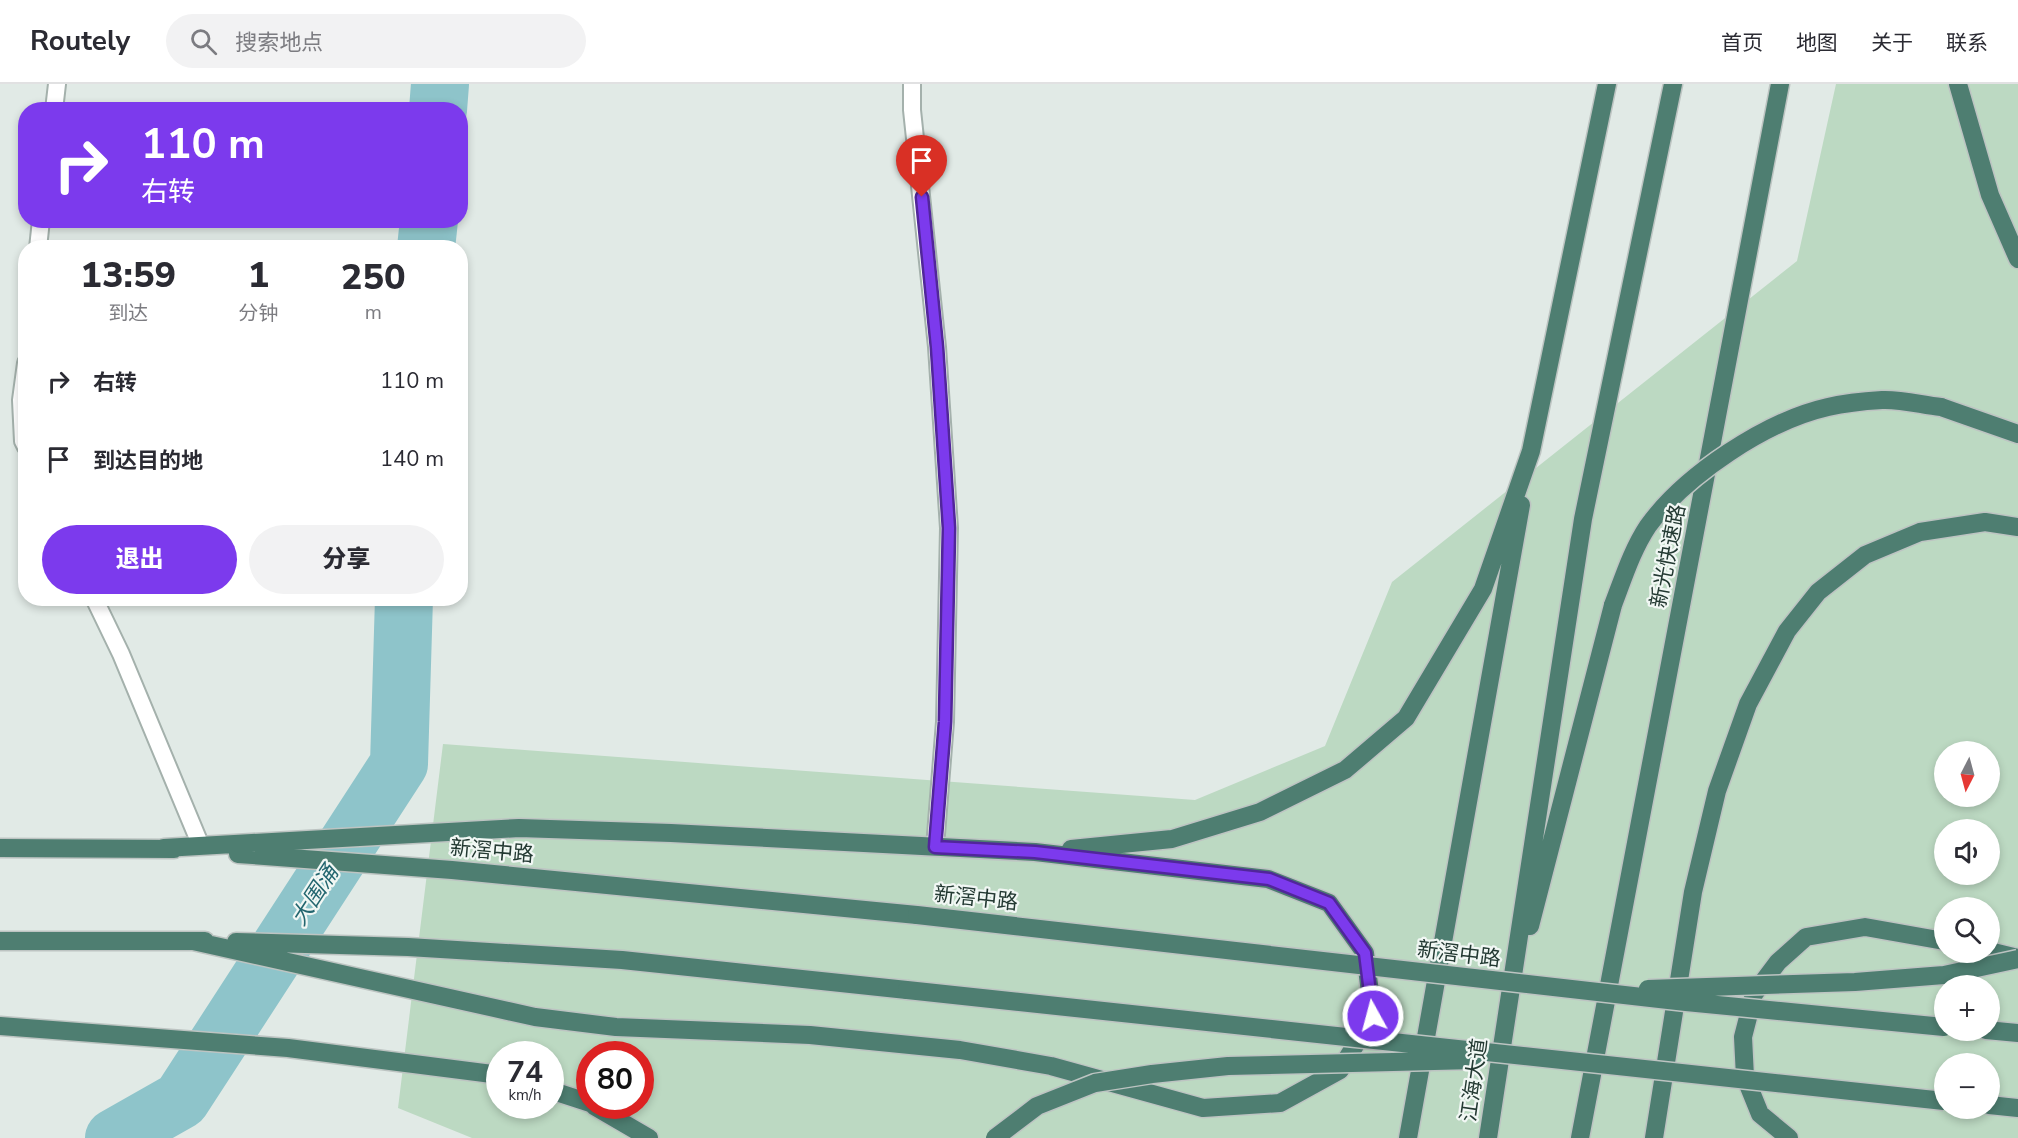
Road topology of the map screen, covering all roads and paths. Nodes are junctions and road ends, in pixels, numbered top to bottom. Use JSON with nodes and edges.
{"nodes":[{"id":1,"x":57,"y":84,"type":"edge"},
{"id":2,"x":912,"y":84,"type":"edge"},
{"id":3,"x":1607,"y":84,"type":"edge"},
{"id":4,"x":1673,"y":84,"type":"edge"},
{"id":5,"x":1780,"y":84,"type":"edge"},
{"id":6,"x":1958,"y":84,"type":"edge"},
{"id":7,"x":55,"y":102,"type":"edge"},
{"id":8,"x":2018,"y":259,"type":"edge"},
{"id":9,"x":2018,"y":434,"type":"edge"},
{"id":10,"x":1531,"y":451,"type":"junction"},
{"id":11,"x":2018,"y":527,"type":"edge"},
{"id":12,"x":98,"y":606,"type":"edge"},
{"id":13,"x":201,"y":846,"type":"junction"},
{"id":14,"x":935,"y":847,"type":"junction"},
{"id":15,"x":0,"y":848,"type":"edge"},
{"id":16,"x":164,"y":848,"type":"junction"},
{"id":17,"x":1035,"y":852,"type":"junction"},
{"id":18,"x":1934,"y":939,"type":"edge"},
{"id":19,"x":0,"y":941,"type":"edge"},
{"id":20,"x":193,"y":941,"type":"junction"},
{"id":21,"x":2000,"y":954,"type":"edge"},
{"id":22,"x":2018,"y":959,"type":"edge"},
{"id":23,"x":1583,"y":991,"type":"junction"},
{"id":24,"x":0,"y":1026,"type":"edge"},
{"id":25,"x":1934,"y":1026,"type":"edge"},
{"id":26,"x":1504,"y":1028,"type":"junction"},
{"id":27,"x":2000,"y":1032,"type":"edge"},
{"id":28,"x":2018,"y":1034,"type":"edge"},
{"id":29,"x":1599,"y":1037,"type":"junction"},
{"id":30,"x":1544,"y":1058,"type":"junction"},
{"id":31,"x":486,"y":1073,"type":"edge"},
{"id":32,"x":1934,"y":1100,"type":"edge"},
{"id":33,"x":2000,"y":1106,"type":"edge"},
{"id":34,"x":2018,"y":1108,"type":"edge"},
{"id":35,"x":616,"y":1119,"type":"edge"},
{"id":36,"x":649,"y":1138,"type":"edge"},
{"id":37,"x":995,"y":1138,"type":"edge"},
{"id":38,"x":1408,"y":1138,"type":"edge"},
{"id":39,"x":1488,"y":1138,"type":"edge"},
{"id":40,"x":1574,"y":1138,"type":"edge"},
{"id":41,"x":1580,"y":1138,"type":"edge"},
{"id":42,"x":1654,"y":1138,"type":"edge"},
{"id":43,"x":1789,"y":1138,"type":"edge"}],
"edges":[{"from":1,"to":7,"type":"lane"},
{"from":2,"to":14,"type":"lane"},
{"from":3,"to":10,"type":"highway"},
{"from":4,"to":26,"type":"highway"},
{"from":5,"to":29,"type":"highway","name":"新光快速路"},
{"from":6,"to":8,"type":"highway"},
{"from":9,"to":26,"type":"highway","bridge":true},
{"from":10,"to":17,"type":"highway"},
{"from":10,"to":38,"type":"highway"},
{"from":11,"to":42,"type":"highway"},
{"from":12,"to":13,"type":"lane"},
{"from":13,"to":14,"type":"highway"},
{"from":13,"to":16,"type":"highway"},
{"from":14,"to":17,"type":"highway"},
{"from":15,"to":16,"type":"highway","name":"新滘中路"},
{"from":16,"to":23,"type":"highway","name":"新滘中路","bridge":true},
{"from":17,"to":20,"type":"highway"},
{"from":18,"to":43,"type":"highway"},
{"from":19,"to":20,"type":"highway"},
{"from":20,"to":30,"type":"highway","bridge":true},
{"from":21,"to":22,"type":"highway"},
{"from":22,"to":23,"type":"highway","bridge":true},
{"from":23,"to":25,"type":"highway","name":"新滘中路","bridge":true},
{"from":24,"to":31,"type":"highway"},
{"from":26,"to":39,"type":"highway","name":"江海大道"},
{"from":27,"to":28,"type":"highway"},
{"from":29,"to":40,"type":"highway"},
{"from":29,"to":41,"type":"highway"},
{"from":30,"to":32,"type":"highway","bridge":true},
{"from":30,"to":37,"type":"highway","bridge":true},
{"from":33,"to":34,"type":"highway"},
{"from":35,"to":36,"type":"highway"}]}
